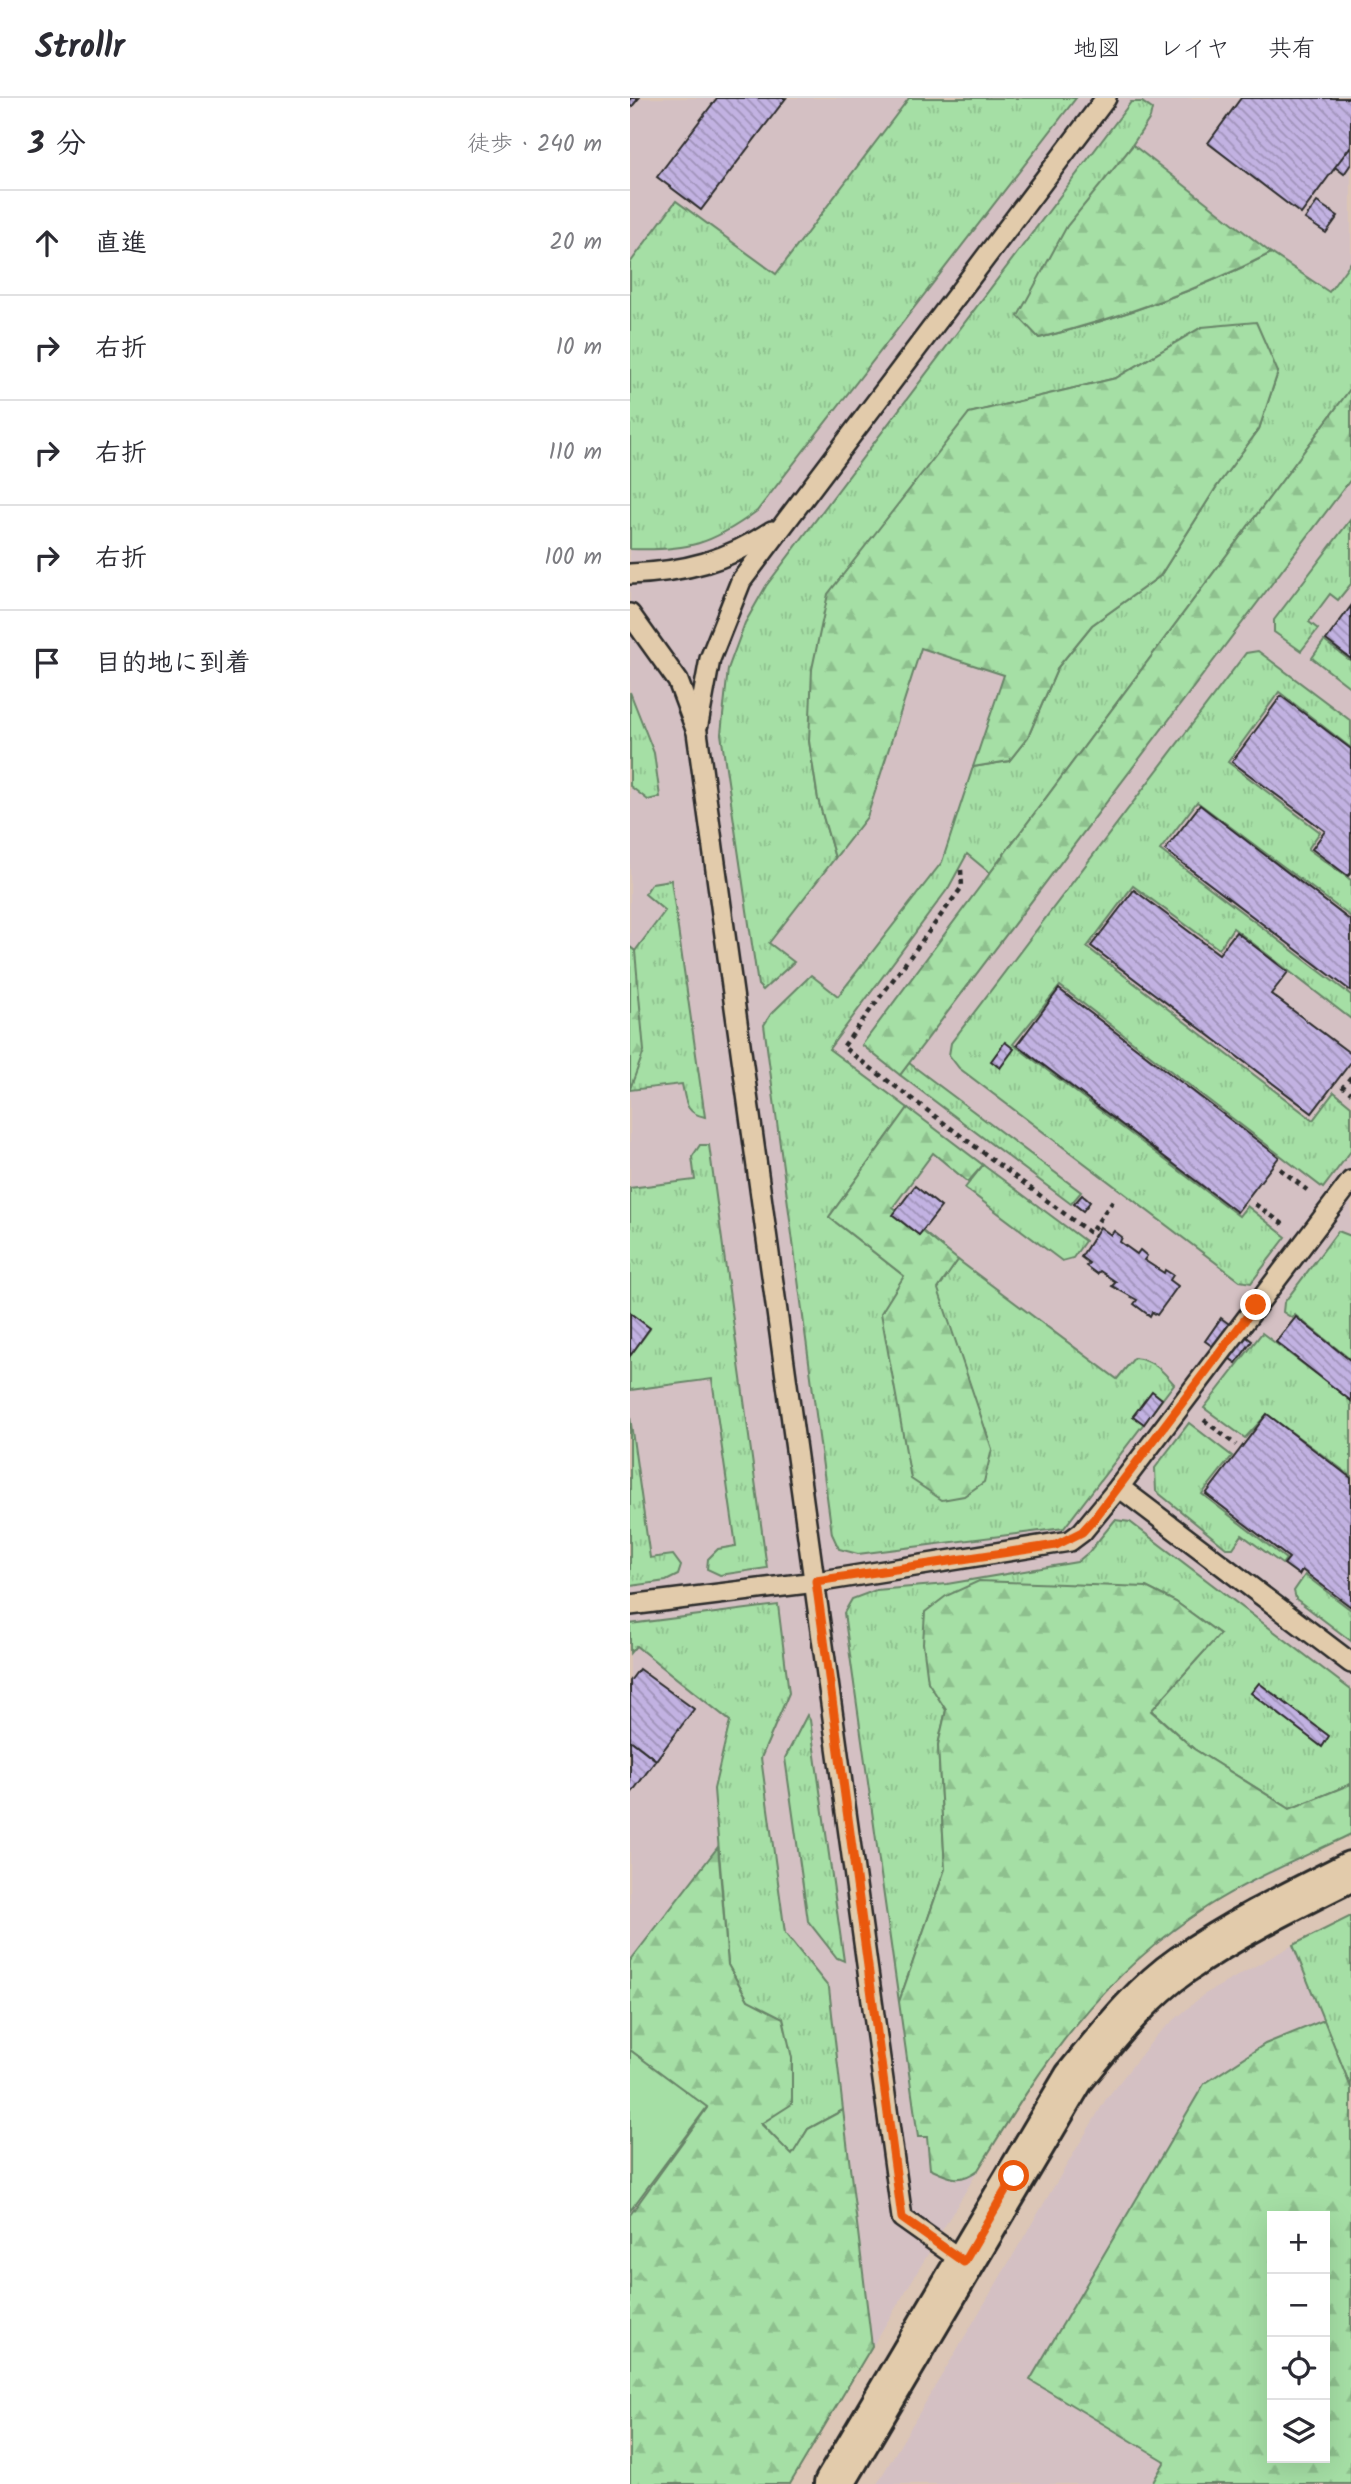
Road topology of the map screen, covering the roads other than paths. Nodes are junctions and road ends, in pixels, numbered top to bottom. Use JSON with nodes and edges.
{"nodes":[{"id":1,"x":1106,"y":98,"type":"edge"},
{"id":2,"x":782,"y":524,"type":"junction"},
{"id":3,"x":630,"y":574,"type":"edge"},
{"id":4,"x":630,"y":614,"type":"edge"},
{"id":5,"x":697,"y":732,"type":"junction"},
{"id":6,"x":1351,"y":1181,"type":"edge"},
{"id":7,"x":1119,"y":1487,"type":"junction"},
{"id":8,"x":816,"y":1581,"type":"junction"},
{"id":9,"x":630,"y":1605,"type":"edge"},
{"id":10,"x":1351,"y":1663,"type":"edge"},
{"id":11,"x":1351,"y":1871,"type":"edge"},
{"id":12,"x":964,"y":2262,"type":"junction"},
{"id":13,"x":834,"y":2484,"type":"edge"}],
"edges":[{"from":1,"to":2,"type":"lane"},
{"from":2,"to":3,"type":"lane"},
{"from":2,"to":5,"type":"lane"},
{"from":4,"to":5,"type":"lane"},
{"from":5,"to":8,"type":"lane"},
{"from":6,"to":7,"type":"lane"},
{"from":7,"to":8,"type":"lane"},
{"from":7,"to":10,"type":"lane"},
{"from":8,"to":9,"type":"lane"},
{"from":8,"to":12,"type":"lane"},
{"from":11,"to":12,"type":"street"},
{"from":12,"to":13,"type":"street"}]}
